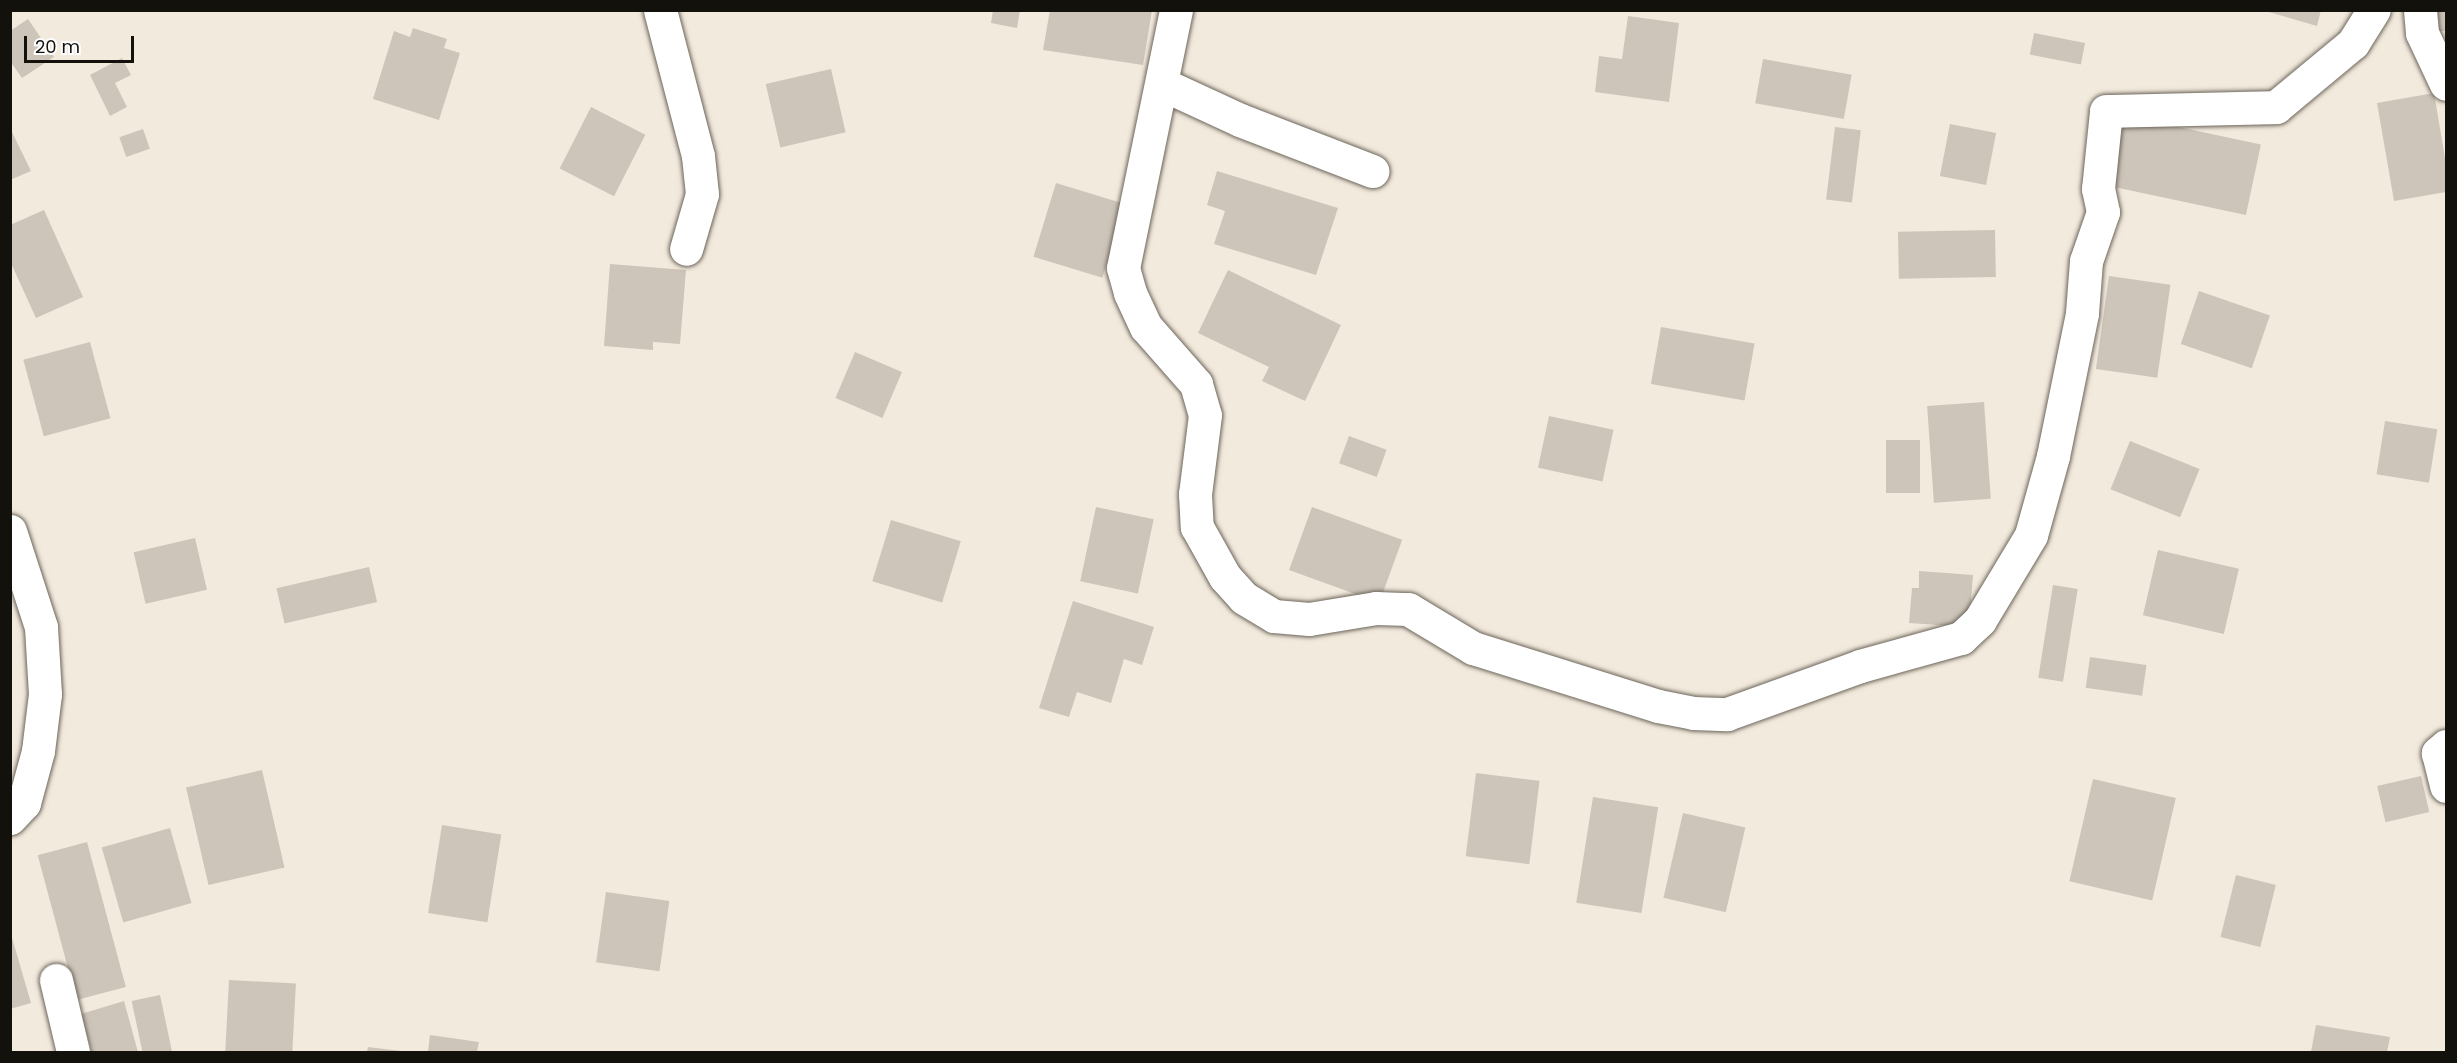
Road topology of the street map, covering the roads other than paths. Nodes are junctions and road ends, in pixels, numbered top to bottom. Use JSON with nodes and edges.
{"nodes":[{"id":1,"x":660,"y":10,"type":"edge"},
{"id":2,"x":1176,"y":10,"type":"edge"},
{"id":3,"x":2374,"y":10,"type":"edge"},
{"id":4,"x":2421,"y":10,"type":"edge"},
{"id":5,"x":1162,"y":84,"type":"junction"},
{"id":6,"x":2446,"y":84,"type":"edge"},
{"id":7,"x":1372,"y":171,"type":"dead end"},
{"id":8,"x":687,"y":249,"type":"dead end"},
{"id":9,"x":10,"y":531,"type":"edge"},
{"id":10,"x":2446,"y":746,"type":"edge"},
{"id":11,"x":2446,"y":786,"type":"edge"},
{"id":12,"x":10,"y":818,"type":"edge"},
{"id":13,"x":56,"y":980,"type":"dead end"},
{"id":14,"x":73,"y":1053,"type":"edge"}],
"edges":[{"from":1,"to":8,"type":"street"},
{"from":2,"to":5,"type":"street"},
{"from":3,"to":5,"type":"street"},
{"from":4,"to":6,"type":"street"},
{"from":5,"to":7,"type":"street"},
{"from":9,"to":12,"type":"street"},
{"from":10,"to":11,"type":"street"},
{"from":13,"to":14,"type":"street"}]}
